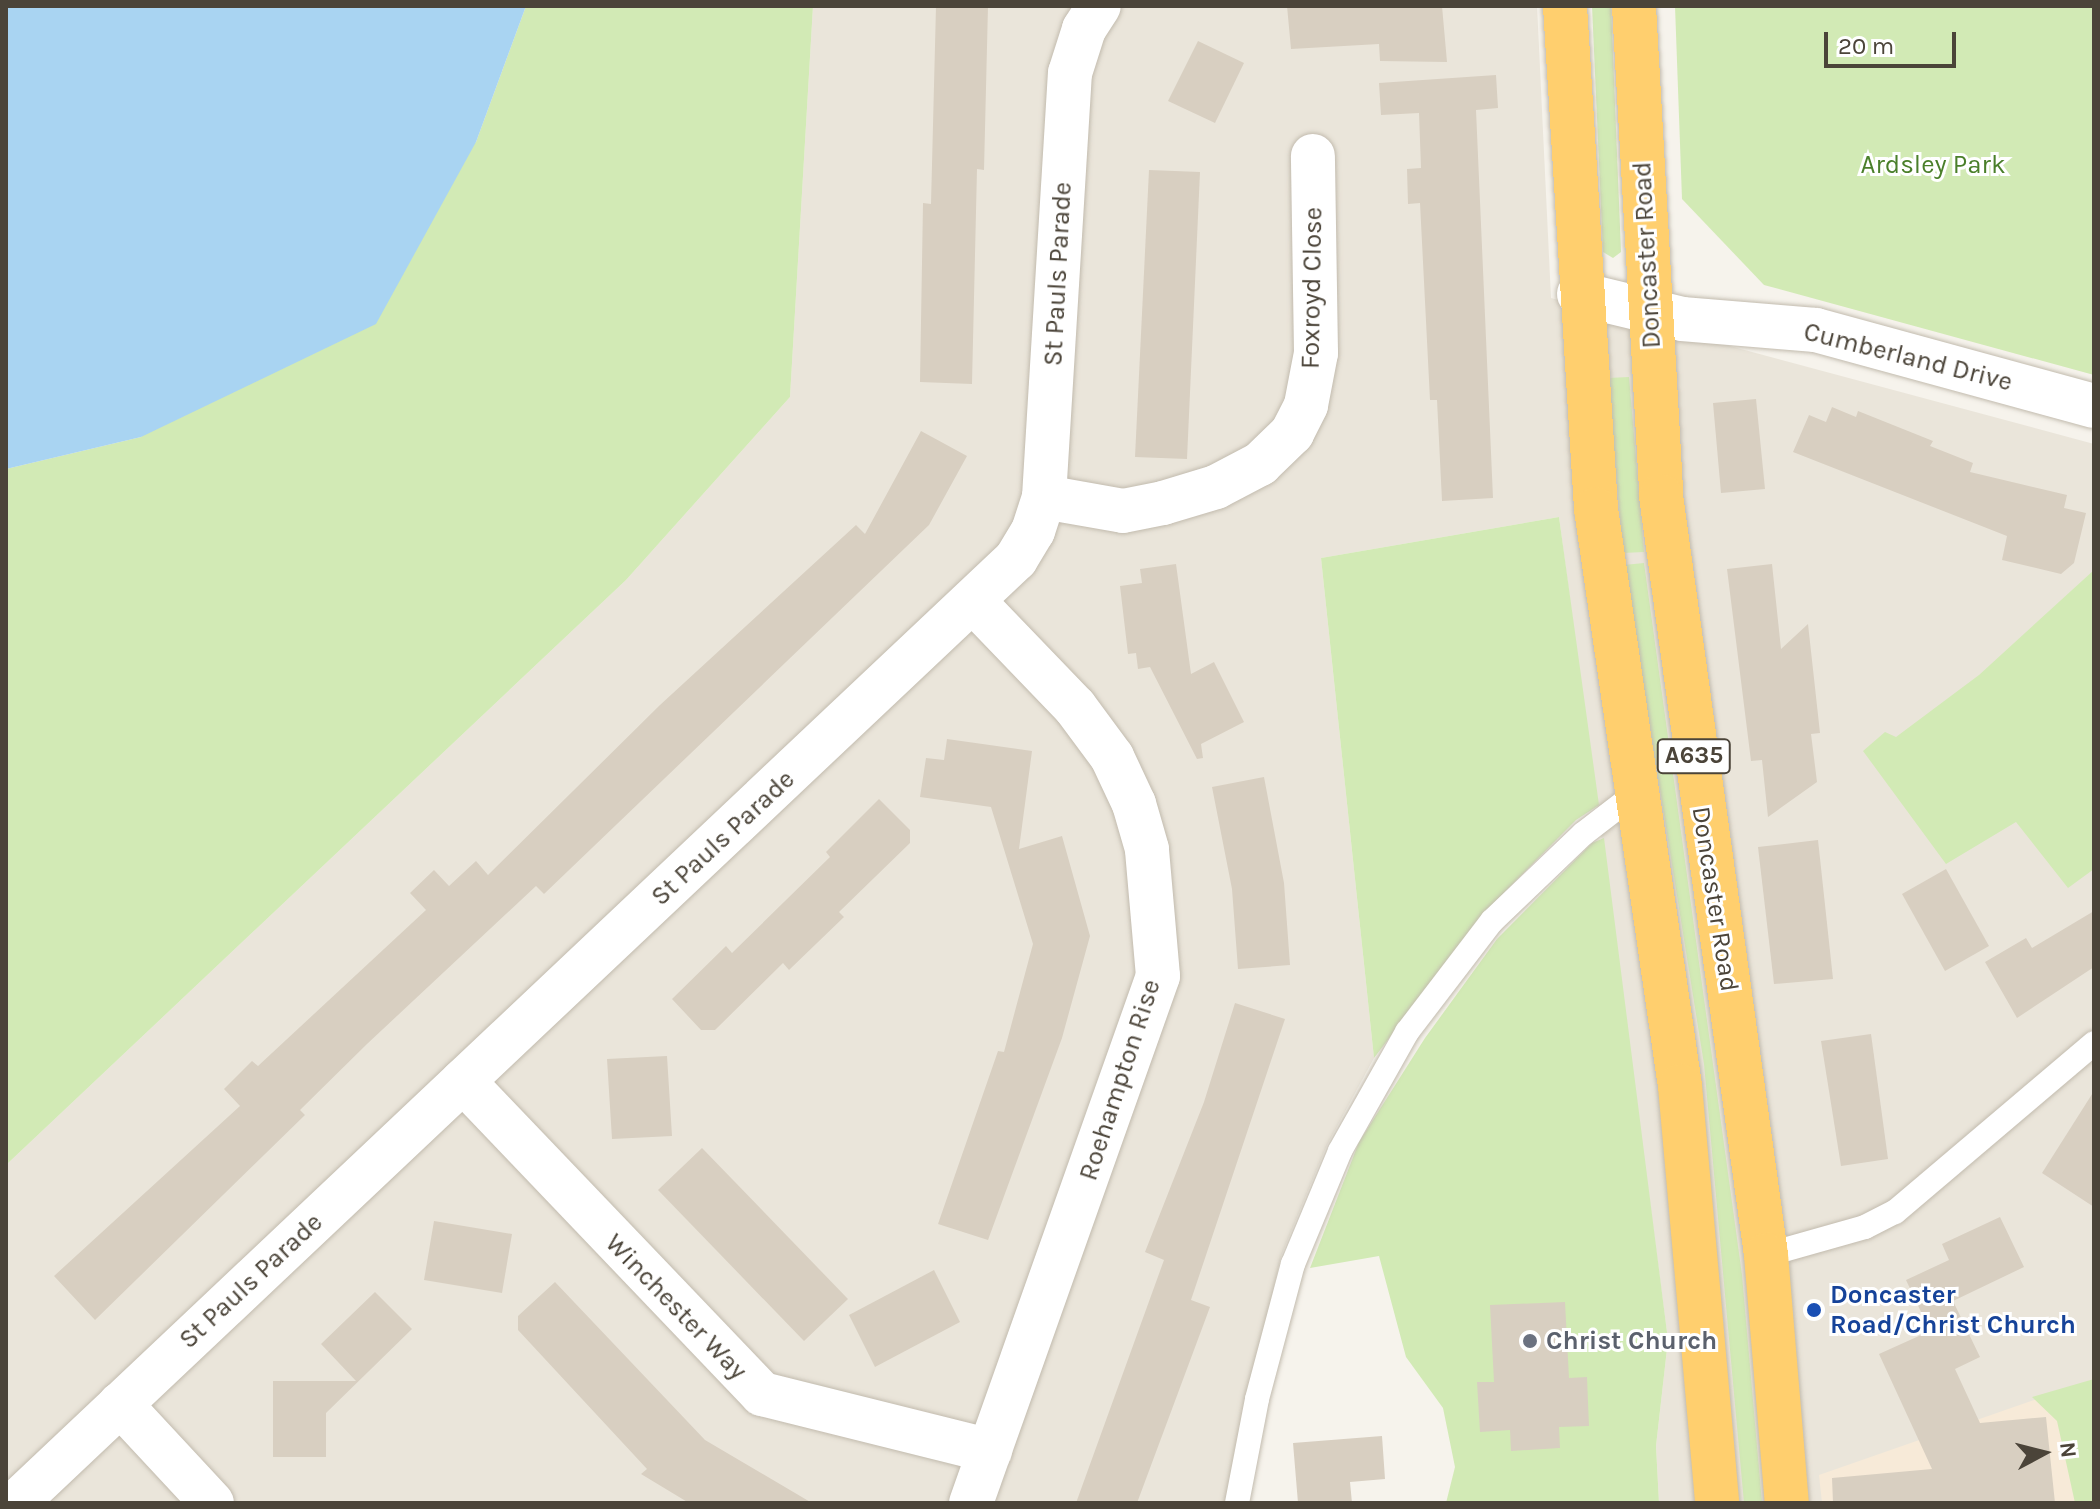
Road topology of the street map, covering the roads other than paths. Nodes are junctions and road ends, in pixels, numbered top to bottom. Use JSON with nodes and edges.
{"nodes":[{"id":1,"x":1099,"y":6,"type":"edge"},
{"id":2,"x":1565,"y":6,"type":"edge"},
{"id":3,"x":1634,"y":6,"type":"edge"},
{"id":4,"x":1313,"y":156,"type":"dead end"},
{"id":5,"x":1579,"y":294,"type":"junction"},
{"id":6,"x":1650,"y":314,"type":"junction"},
{"id":7,"x":2094,"y":406,"type":"edge"},
{"id":8,"x":1044,"y":497,"type":"junction"},
{"id":9,"x":974,"y":602,"type":"junction"},
{"id":10,"x":1635,"y":794,"type":"junction"},
{"id":11,"x":2094,"y":1043,"type":"edge"},
{"id":12,"x":463,"y":1081,"type":"junction"},
{"id":13,"x":1766,"y":1255,"type":"junction"},
{"id":14,"x":120,"y":1404,"type":"junction"},
{"id":15,"x":990,"y":1451,"type":"junction"},
{"id":16,"x":16,"y":1503,"type":"edge"},
{"id":17,"x":212,"y":1503,"type":"edge"},
{"id":18,"x":971,"y":1503,"type":"edge"},
{"id":19,"x":1237,"y":1503,"type":"edge"},
{"id":20,"x":1717,"y":1503,"type":"edge"},
{"id":21,"x":1787,"y":1503,"type":"edge"}],
"edges":[{"from":1,"to":8,"type":"street","name":"St Pauls Parade"},
{"from":2,"to":5,"type":"highway","number":"A635"},
{"from":3,"to":6,"type":"highway","name":"Doncaster Road","number":"A635"},
{"from":4,"to":8,"type":"street","name":"Foxroyd Close"},
{"from":5,"to":6,"type":"street","name":"Cumberland Drive"},
{"from":5,"to":10,"type":"highway","number":"A635"},
{"from":6,"to":7,"type":"street","name":"Cumberland Drive"},
{"from":6,"to":13,"type":"highway","name":"Doncaster Road","number":"A635"},
{"from":8,"to":9,"type":"street","name":"St Pauls Parade"},
{"from":9,"to":12,"type":"street","name":"St Pauls Parade"},
{"from":9,"to":15,"type":"street","name":"Roehampton Rise"},
{"from":10,"to":19,"type":"lane"},
{"from":10,"to":20,"type":"highway","number":"A635"},
{"from":11,"to":13,"type":"lane"},
{"from":12,"to":14,"type":"street","name":"St Pauls Parade"},
{"from":12,"to":15,"type":"street","name":"Winchester Way"},
{"from":13,"to":21,"type":"highway","name":"Doncaster Road","number":"A635"},
{"from":14,"to":16,"type":"street","name":"St Pauls Parade"},
{"from":14,"to":17,"type":"street"},
{"from":15,"to":18,"type":"street","name":"Roehampton Rise"}]}
